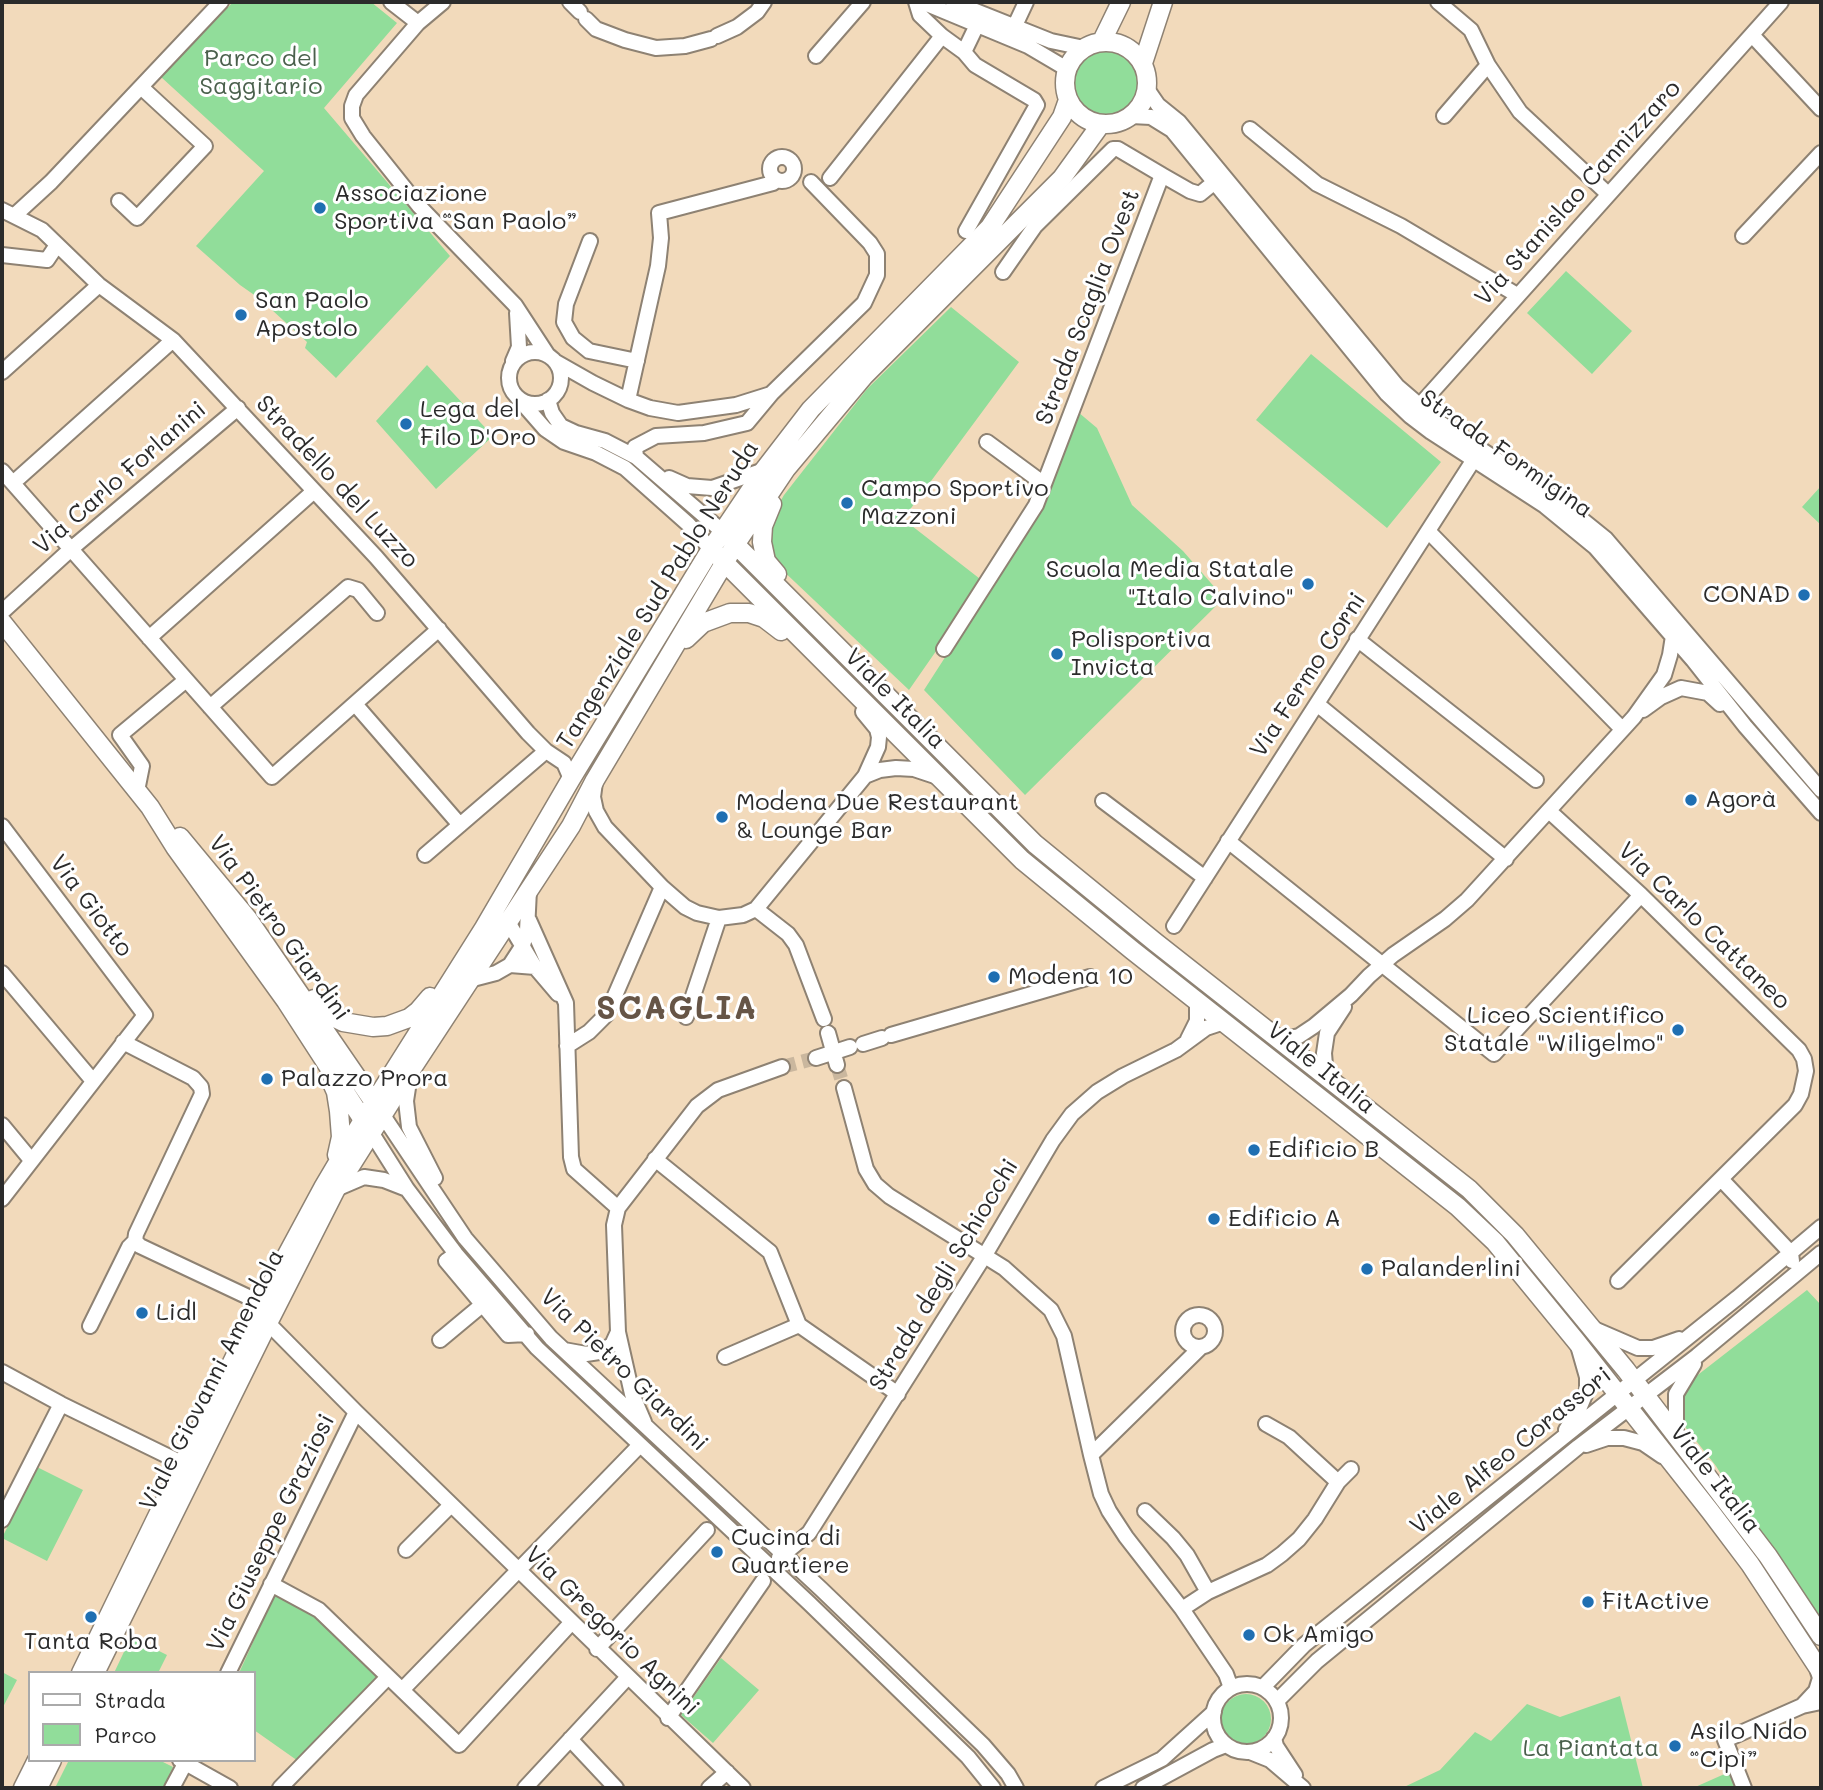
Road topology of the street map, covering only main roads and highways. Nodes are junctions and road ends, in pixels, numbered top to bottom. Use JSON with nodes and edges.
{"nodes":[{"id":1,"x":1121,"y":2,"type":"edge"},
{"id":2,"x":1163,"y":2,"type":"edge"},
{"id":3,"x":1102,"y":41,"type":"junction"},
{"id":4,"x":1143,"y":63,"type":"junction"},
{"id":5,"x":1068,"y":100,"type":"junction"},
{"id":6,"x":1101,"y":124,"type":"junction"},
{"id":7,"x":786,"y":469,"type":"junction"},
{"id":8,"x":729,"y":538,"type":"junction"},
{"id":9,"x":718,"y":556,"type":"junction"},
{"id":10,"x":2,"y":622,"type":"edge"},
{"id":11,"x":813,"y":653,"type":"junction"},
{"id":12,"x":668,"y":656,"type":"junction"},
{"id":13,"x":852,"y":661,"type":"junction"},
{"id":14,"x":150,"y":807,"type":"junction"},
{"id":15,"x":552,"y":811,"type":"junction"},
{"id":16,"x":248,"y":919,"type":"junction"},
{"id":17,"x":508,"y":922,"type":"junction"},
{"id":18,"x":484,"y":928,"type":"junction"},
{"id":19,"x":286,"y":1001,"type":"junction"},
{"id":20,"x":378,"y":1108,"type":"junction"},
{"id":21,"x":367,"y":1126,"type":"junction"},
{"id":22,"x":334,"y":1182,"type":"junction"},
{"id":23,"x":189,"y":1466,"type":"junction"},
{"id":24,"x":1821,"y":1636,"type":"edge"},
{"id":25,"x":1818,"y":1667,"type":"edge"},
{"id":26,"x":82,"y":1671,"type":"edge"},
{"id":27,"x":96,"y":1671,"type":"edge"},
{"id":28,"x":36,"y":1762,"type":"edge"},
{"id":29,"x":51,"y":1762,"type":"edge"},
{"id":30,"x":23,"y":1788,"type":"edge"},
{"id":31,"x":38,"y":1788,"type":"edge"}],
"edges":[{"from":1,"to":3,"type":"main road"},
{"from":2,"to":4,"type":"main road"},
{"from":3,"to":4,"type":"main road"},
{"from":3,"to":5,"type":"main road"},
{"from":4,"to":6,"type":"main road"},
{"from":5,"to":6,"type":"main road"},
{"from":5,"to":8,"type":"main road","name":"Tangenziale Sud Pablo Neruda"},
{"from":6,"to":7,"type":"main road","name":"Tangenziale Sud Pablo Neruda"},
{"from":7,"to":8,"type":"main road","name":"Tangenziale Sud Pablo Neruda"},
{"from":7,"to":13,"type":"main road"},
{"from":8,"to":9,"type":"main road","name":"Tangenziale Sud Pablo Neruda"},
{"from":8,"to":13,"type":"main road"},
{"from":9,"to":11,"type":"main road","name":"Viale Italia"},
{"from":9,"to":12,"type":"main road","name":"Tangenziale Sud Pablo Neruda"},
{"from":9,"to":15,"type":"main road","name":"Tangenziale Sud Pablo Neruda"},
{"from":10,"to":14,"type":"main road","name":"Via Pietro Giardini"},
{"from":11,"to":12,"type":"main road"},
{"from":11,"to":25,"type":"main road","name":"Viale Italia"},
{"from":12,"to":17,"type":"main road","name":"Tangenziale Sud Pablo Neruda"},
{"from":13,"to":24,"type":"main road","name":"Viale Italia"},
{"from":14,"to":16,"type":"main road","name":"Via Pietro Giardini"},
{"from":14,"to":19,"type":"main road","name":"Via Pietro Giardini"},
{"from":15,"to":17,"type":"main road"},
{"from":15,"to":18,"type":"main road","name":"Tangenziale Sud Pablo Neruda"},
{"from":16,"to":18,"type":"main road"},
{"from":16,"to":20,"type":"main road","name":"Via Pietro Giardini"},
{"from":17,"to":20,"type":"main road","name":"Tangenziale Sud Pablo Neruda"},
{"from":18,"to":20,"type":"main road","name":"Tangenziale Sud Pablo Neruda"},
{"from":19,"to":21,"type":"main road","name":"Via Pietro Giardini"},
{"from":19,"to":22,"type":"main road"},
{"from":20,"to":21,"type":"main road","name":"Tangenziale Sud Pablo Neruda"},
{"from":21,"to":22,"type":"main road","name":"Viale Giovanni Amendola"},
{"from":22,"to":23,"type":"main road","name":"Viale Giovanni Amendola"},
{"from":22,"to":23,"type":"main road","name":"Viale Giovanni Amendola"},
{"from":23,"to":26,"type":"main road","name":"Viale Giovanni Amendola"},
{"from":23,"to":27,"type":"main road","name":"Viale Giovanni Amendola"},
{"from":28,"to":30,"type":"main road"},
{"from":29,"to":31,"type":"main road"}]}
